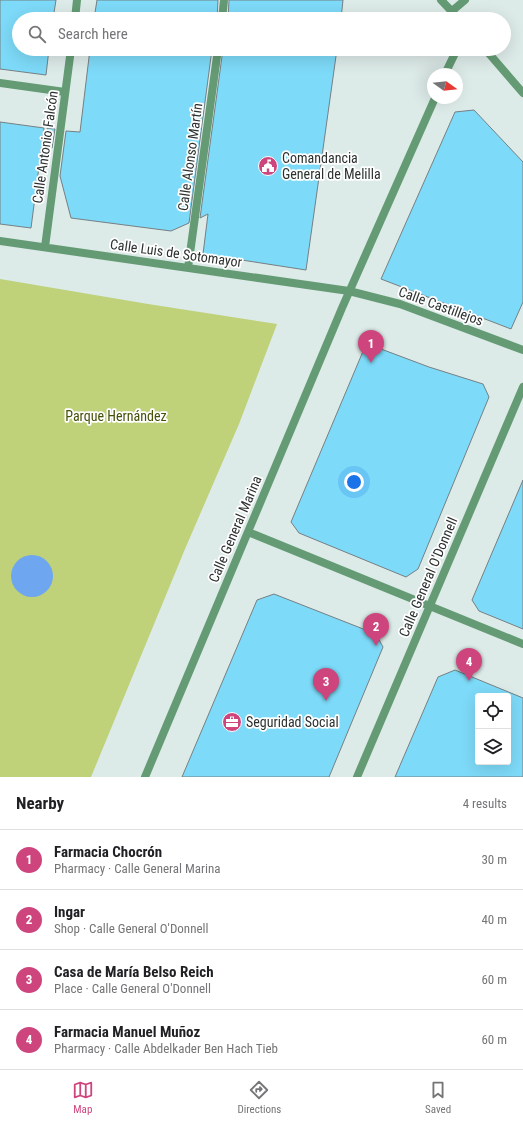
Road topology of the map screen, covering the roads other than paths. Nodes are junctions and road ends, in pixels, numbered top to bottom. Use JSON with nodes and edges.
{"nodes":[{"id":1,"x":77,"y":0,"type":"edge"},
{"id":2,"x":224,"y":0,"type":"edge"},
{"id":3,"x":441,"y":0,"type":"edge"},
{"id":4,"x":465,"y":0,"type":"edge"},
{"id":5,"x":452,"y":11,"type":"joint"},
{"id":6,"x":76,"y":12,"type":"edge"},
{"id":7,"x":223,"y":12,"type":"edge"},
{"id":8,"x":70,"y":56,"type":"edge"},
{"id":9,"x":217,"y":56,"type":"edge"},
{"id":10,"x":454,"y":56,"type":"edge"},
{"id":11,"x":491,"y":56,"type":"edge"},
{"id":12,"x":448,"y":68,"type":"edge"},
{"id":13,"x":0,"y":83,"type":"edge"},
{"id":14,"x":65,"y":92,"type":"junction"},
{"id":15,"x":523,"y":93,"type":"edge"},
{"id":16,"x":432,"y":104,"type":"edge"},
{"id":17,"x":0,"y":241,"type":"edge"},
{"id":18,"x":45,"y":247,"type":"junction"},
{"id":19,"x":188,"y":268,"type":"junction"},
{"id":20,"x":349,"y":291,"type":"junction"},
{"id":21,"x":523,"y":350,"type":"edge"},
{"id":22,"x":523,"y":387,"type":"edge"},
{"id":23,"x":248,"y":532,"type":"junction"},
{"id":24,"x":430,"y":606,"type":"junction"},
{"id":25,"x":523,"y":644,"type":"edge"},
{"id":26,"x":145,"y":777,"type":"edge"},
{"id":27,"x":357,"y":777,"type":"edge"}],
"edges":[{"from":1,"to":6,"type":"street"},
{"from":2,"to":7,"type":"street"},
{"from":3,"to":5,"type":"street"},
{"from":4,"to":5,"type":"street"},
{"from":8,"to":14,"type":"street","name":"Calle Antonio Falcón"},
{"from":9,"to":19,"type":"street","name":"Calle Alonso Martín"},
{"from":10,"to":12,"type":"street"},
{"from":11,"to":15,"type":"street"},
{"from":13,"to":14,"type":"street"},
{"from":14,"to":18,"type":"street","name":"Calle Antonio Falcón"},
{"from":16,"to":20,"type":"street","name":"Calle General Marina"},
{"from":17,"to":18,"type":"street","name":"Calle Luis de Sotomayor"},
{"from":18,"to":19,"type":"street","name":"Calle Luis de Sotomayor"},
{"from":19,"to":20,"type":"street","name":"Calle Luis de Sotomayor"},
{"from":20,"to":21,"type":"street","name":"Calle Castillejos"},
{"from":20,"to":23,"type":"street","name":"Calle General Marina"},
{"from":22,"to":24,"type":"street","name":"Calle General O'Donnell"},
{"from":23,"to":24,"type":"street"},
{"from":23,"to":26,"type":"street","name":"Calle General Marina"},
{"from":24,"to":25,"type":"street"},
{"from":24,"to":27,"type":"street","name":"Calle General O'Donnell"}]}
